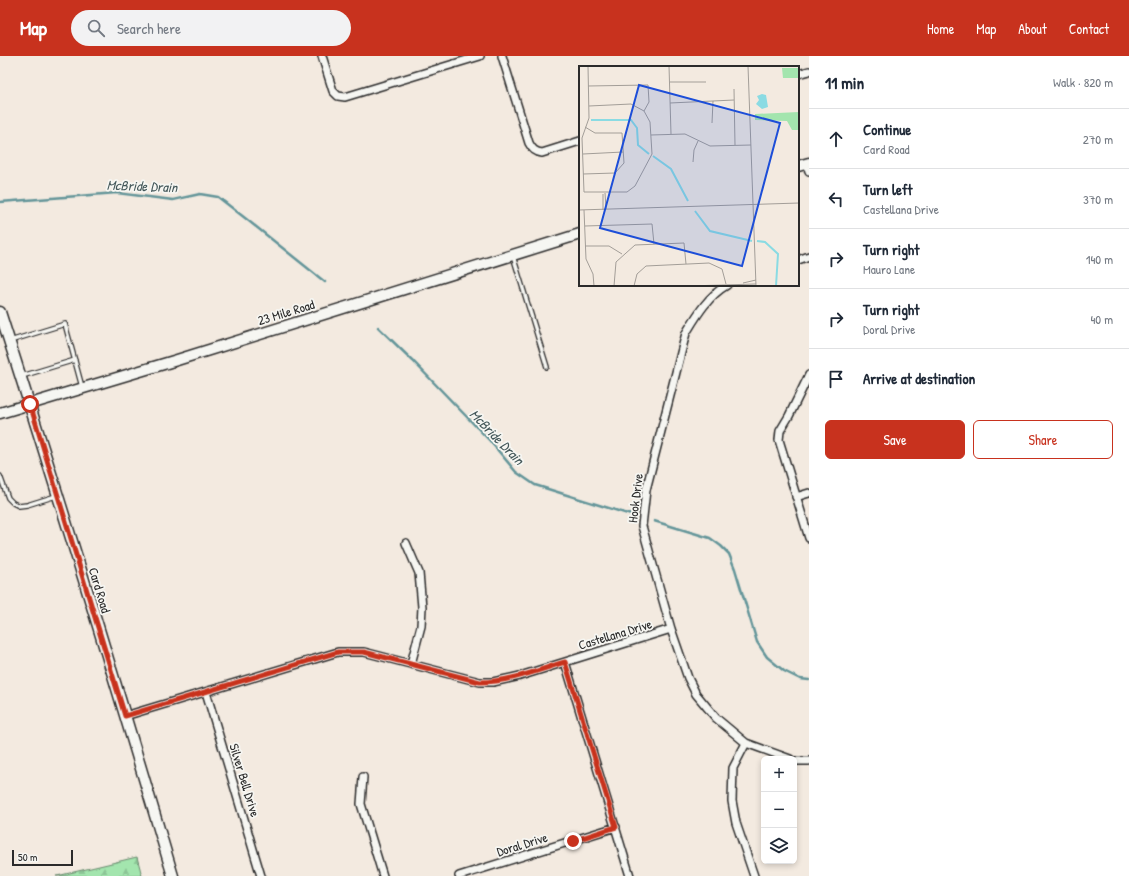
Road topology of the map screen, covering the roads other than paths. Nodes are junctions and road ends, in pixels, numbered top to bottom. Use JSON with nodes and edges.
{"nodes":[{"id":1,"x":322,"y":56,"type":"edge"},
{"id":2,"x":480,"y":56,"type":"edge"},
{"id":3,"x":502,"y":56,"type":"edge"},
{"id":4,"x":809,"y":71,"type":"edge"},
{"id":5,"x":799,"y":74,"type":"edge"},
{"id":6,"x":579,"y":142,"type":"edge"},
{"id":7,"x":579,"y":234,"type":"edge"},
{"id":8,"x":512,"y":255,"type":"junction"},
{"id":9,"x":809,"y":256,"type":"edge"},
{"id":10,"x":799,"y":260,"type":"edge"},
{"id":11,"x":725,"y":286,"type":"edge"},
{"id":12,"x":0,"y":312,"type":"edge"},
{"id":13,"x":9,"y":341,"type":"junction"},
{"id":14,"x":75,"y":360,"type":"junction"},
{"id":15,"x":547,"y":367,"type":"dead end"},
{"id":16,"x":809,"y":375,"type":"edge"},
{"id":17,"x":20,"y":376,"type":"junction"},
{"id":18,"x":82,"y":388,"type":"junction"},
{"id":19,"x":30,"y":404,"type":"junction"},
{"id":20,"x":0,"y":413,"type":"edge"},
{"id":21,"x":0,"y":476,"type":"edge"},
{"id":22,"x":809,"y":493,"type":"edge"},
{"id":23,"x":57,"y":495,"type":"junction"},
{"id":24,"x":796,"y":497,"type":"junction"},
{"id":25,"x":809,"y":538,"type":"edge"},
{"id":26,"x":406,"y":543,"type":"dead end"},
{"id":27,"x":671,"y":629,"type":"junction"},
{"id":28,"x":565,"y":662,"type":"junction"},
{"id":29,"x":411,"y":664,"type":"junction"},
{"id":30,"x":206,"y":692,"type":"junction"},
{"id":31,"x":125,"y":716,"type":"junction"},
{"id":32,"x":746,"y":743,"type":"junction"},
{"id":33,"x":782,"y":756,"type":"edge"},
{"id":34,"x":797,"y":760,"type":"edge"},
{"id":35,"x":809,"y":761,"type":"edge"},
{"id":36,"x":363,"y":777,"type":"dead end"},
{"id":37,"x":616,"y":827,"type":"junction"},
{"id":38,"x":173,"y":876,"type":"edge"},
{"id":39,"x":261,"y":876,"type":"edge"},
{"id":40,"x":383,"y":876,"type":"edge"},
{"id":41,"x":458,"y":876,"type":"edge"},
{"id":42,"x":630,"y":876,"type":"edge"},
{"id":43,"x":754,"y":876,"type":"edge"}],
"edges":[{"from":1,"to":2,"type":"street"},
{"from":3,"to":6,"type":"street"},
{"from":4,"to":5,"type":"street"},
{"from":7,"to":8,"type":"main road","name":"23 Mile Road"},
{"from":8,"to":15,"type":"lane"},
{"from":8,"to":18,"type":"main road","name":"23 Mile Road"},
{"from":9,"to":10,"type":"street"},
{"from":11,"to":27,"type":"street","name":"Hook Drive"},
{"from":12,"to":13,"type":"main road","name":"Card Road"},
{"from":13,"to":14,"type":"lane"},
{"from":13,"to":17,"type":"main road","name":"Card Road"},
{"from":14,"to":17,"type":"lane"},
{"from":14,"to":18,"type":"lane"},
{"from":16,"to":24,"type":"street"},
{"from":17,"to":19,"type":"main road","name":"Card Road"},
{"from":18,"to":19,"type":"main road","name":"23 Mile Road"},
{"from":19,"to":20,"type":"main road","name":"23 Mile Road"},
{"from":19,"to":23,"type":"main road","name":"Card Road"},
{"from":21,"to":23,"type":"lane"},
{"from":22,"to":24,"type":"street"},
{"from":23,"to":31,"type":"main road","name":"Card Road"},
{"from":24,"to":25,"type":"street"},
{"from":26,"to":29,"type":"street"},
{"from":27,"to":28,"type":"street","name":"Castellana Drive"},
{"from":27,"to":32,"type":"street","name":"Hook Drive"},
{"from":28,"to":29,"type":"street","name":"Castellana Drive"},
{"from":28,"to":37,"type":"street"},
{"from":29,"to":30,"type":"street","name":"Castellana Drive"},
{"from":30,"to":31,"type":"street","name":"Castellana Drive"},
{"from":30,"to":39,"type":"street","name":"Silver Bell Drive"},
{"from":31,"to":38,"type":"main road","name":"Card Road"},
{"from":32,"to":33,"type":"street","name":"Hook Drive"},
{"from":32,"to":43,"type":"street"},
{"from":34,"to":35,"type":"street"},
{"from":36,"to":40,"type":"street"},
{"from":37,"to":41,"type":"street","name":"Doral Drive"},
{"from":37,"to":42,"type":"street"}]}
